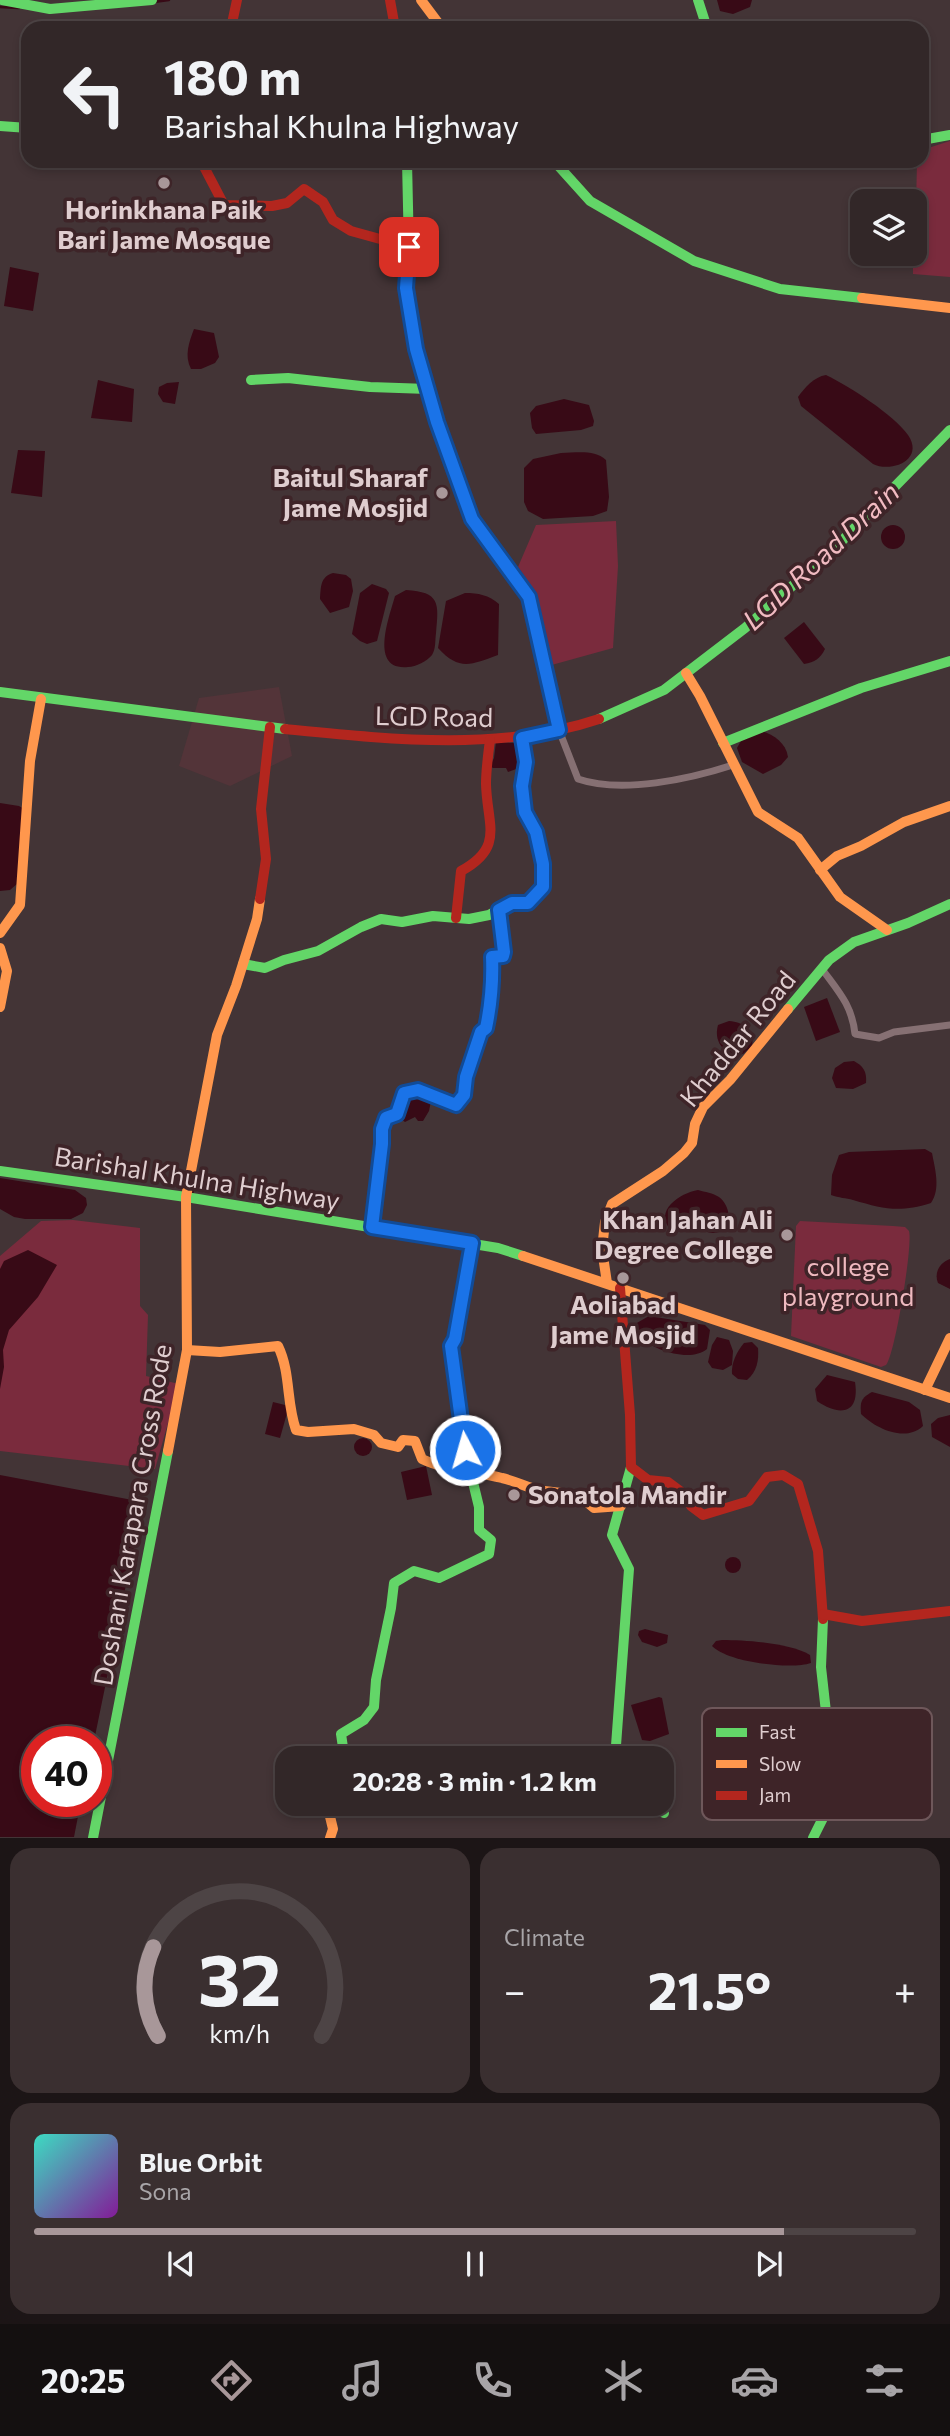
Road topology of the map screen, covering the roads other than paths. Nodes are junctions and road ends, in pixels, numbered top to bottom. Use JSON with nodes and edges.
{"nodes":[{"id":1,"x":2,"y":0,"type":"edge"},
{"id":2,"x":146,"y":0,"type":"edge"},
{"id":3,"x":237,"y":0,"type":"edge"},
{"id":4,"x":390,"y":0,"type":"edge"},
{"id":5,"x":421,"y":0,"type":"edge"},
{"id":6,"x":698,"y":0,"type":"edge"},
{"id":7,"x":49,"y":4,"type":"edge"},
{"id":8,"x":232,"y":21,"type":"edge"},
{"id":9,"x":394,"y":21,"type":"edge"},
{"id":10,"x":437,"y":21,"type":"edge"},
{"id":11,"x":705,"y":21,"type":"edge"},
{"id":12,"x":0,"y":126,"type":"edge"},
{"id":13,"x":21,"y":128,"type":"edge"},
{"id":14,"x":950,"y":135,"type":"edge"},
{"id":15,"x":929,"y":139,"type":"edge"},
{"id":16,"x":205,"y":168,"type":"edge"},
{"id":17,"x":407,"y":168,"type":"edge"},
{"id":18,"x":560,"y":168,"type":"edge"},
{"id":19,"x":409,"y":247,"type":"junction"},
{"id":20,"x":950,"y":308,"type":"edge"},
{"id":21,"x":251,"y":380,"type":"dead end"},
{"id":22,"x":428,"y":389,"type":"junction"},
{"id":23,"x":950,"y":430,"type":"edge"},
{"id":24,"x":950,"y":661,"type":"edge"},
{"id":25,"x":685,"y":673,"type":"junction"},
{"id":26,"x":0,"y":692,"type":"edge"},
{"id":27,"x":41,"y":699,"type":"dead end"},
{"id":28,"x":270,"y":727,"type":"junction"},
{"id":29,"x":559,"y":730,"type":"junction"},
{"id":30,"x":522,"y":738,"type":"junction"},
{"id":31,"x":490,"y":740,"type":"junction"},
{"id":32,"x":723,"y":743,"type":"junction"},
{"id":33,"x":733,"y":765,"type":"junction"},
{"id":34,"x":950,"y":806,"type":"edge"},
{"id":35,"x":820,"y":870,"type":"junction"},
{"id":36,"x":950,"y":904,"type":"edge"},
{"id":37,"x":499,"y":910,"type":"junction"},
{"id":38,"x":456,"y":918,"type":"junction"},
{"id":39,"x":887,"y":930,"type":"junction"},
{"id":40,"x":0,"y":933,"type":"edge"},
{"id":41,"x":0,"y":948,"type":"edge"},
{"id":42,"x":243,"y":964,"type":"junction"},
{"id":43,"x":822,"y":969,"type":"junction"},
{"id":44,"x":0,"y":1007,"type":"edge"},
{"id":45,"x":950,"y":1025,"type":"edge"},
{"id":46,"x":0,"y":1171,"type":"edge"},
{"id":47,"x":186,"y":1198,"type":"junction"},
{"id":48,"x":372,"y":1227,"type":"junction"},
{"id":49,"x":472,"y":1243,"type":"junction"},
{"id":50,"x":607,"y":1283,"type":"junction"},
{"id":51,"x":620,"y":1289,"type":"junction"},
{"id":52,"x":950,"y":1338,"type":"edge"},
{"id":53,"x":187,"y":1350,"type":"junction"},
{"id":54,"x":925,"y":1390,"type":"junction"},
{"id":55,"x":950,"y":1398,"type":"edge"},
{"id":56,"x":631,"y":1467,"type":"junction"},
{"id":57,"x":459,"y":1471,"type":"junction"},
{"id":58,"x":471,"y":1474,"type":"junction"},
{"id":59,"x":621,"y":1506,"type":"junction"},
{"id":60,"x":950,"y":1611,"type":"edge"},
{"id":61,"x":823,"y":1614,"type":"junction"},
{"id":62,"x":826,"y":1708,"type":"edge"},
{"id":63,"x":343,"y":1746,"type":"edge"},
{"id":64,"x":616,"y":1746,"type":"edge"},
{"id":65,"x":330,"y":1816,"type":"edge"},
{"id":66,"x":822,"y":1820,"type":"edge"},
{"id":67,"x":93,"y":1838,"type":"edge"},
{"id":68,"x":330,"y":1838,"type":"edge"},
{"id":69,"x":813,"y":1838,"type":"edge"}],
"edges":[{"from":1,"to":7,"type":"main road"},
{"from":2,"to":7,"type":"main road"},
{"from":3,"to":8,"type":"main road"},
{"from":4,"to":9,"type":"main road"},
{"from":5,"to":10,"type":"main road"},
{"from":6,"to":11,"type":"main road"},
{"from":12,"to":13,"type":"main road"},
{"from":14,"to":15,"type":"main road"},
{"from":16,"to":19,"type":"main road"},
{"from":17,"to":19,"type":"main road"},
{"from":18,"to":20,"type":"main road"},
{"from":19,"to":22,"type":"main road"},
{"from":21,"to":22,"type":"main road"},
{"from":22,"to":29,"type":"main road"},
{"from":23,"to":25,"type":"main road","name":"LGD Road"},
{"from":24,"to":32,"type":"main road"},
{"from":25,"to":29,"type":"main road","name":"LGD Road"},
{"from":25,"to":32,"type":"main road"},
{"from":26,"to":28,"type":"main road","name":"LGD Road"},
{"from":27,"to":40,"type":"main road"},
{"from":28,"to":31,"type":"main road","name":"LGD Road"},
{"from":28,"to":42,"type":"main road","name":"Doshani Karapara Cross Rode"},
{"from":29,"to":30,"type":"main road","name":"LGD Road"},
{"from":29,"to":33,"type":"street"},
{"from":30,"to":31,"type":"main road","name":"LGD Road"},
{"from":30,"to":37,"type":"main road"},
{"from":31,"to":38,"type":"main road"},
{"from":32,"to":33,"type":"main road"},
{"from":33,"to":35,"type":"main road"},
{"from":34,"to":35,"type":"main road"},
{"from":35,"to":39,"type":"main road"},
{"from":36,"to":39,"type":"main road","name":"Khaddar Road"},
{"from":37,"to":38,"type":"main road"},
{"from":37,"to":48,"type":"street"},
{"from":38,"to":42,"type":"main road"},
{"from":39,"to":43,"type":"main road","name":"Khaddar Road"},
{"from":41,"to":44,"type":"main road"},
{"from":42,"to":47,"type":"main road","name":"Doshani Karapara Cross Rode"},
{"from":43,"to":45,"type":"street"},
{"from":43,"to":50,"type":"main road","name":"Khaddar Road"},
{"from":46,"to":47,"type":"main road","name":"Barishal Khulna Highway"},
{"from":47,"to":48,"type":"main road","name":"Barishal Khulna Highway"},
{"from":47,"to":53,"type":"main road","name":"Doshani Karapara Cross Rode"},
{"from":48,"to":49,"type":"main road","name":"Barishal Khulna Highway"},
{"from":49,"to":50,"type":"main road","name":"Barishal Khulna Highway"},
{"from":49,"to":57,"type":"main road"},
{"from":50,"to":51,"type":"main road","name":"Barishal Khulna Highway"},
{"from":51,"to":54,"type":"main road","name":"Barishal Khulna Highway"},
{"from":51,"to":56,"type":"main road"},
{"from":52,"to":54,"type":"main road"},
{"from":53,"to":57,"type":"main road"},
{"from":53,"to":67,"type":"main road","name":"Doshani Karapara Cross Rode"},
{"from":54,"to":55,"type":"main road","name":"Barishal Khulna Highway"},
{"from":56,"to":59,"type":"main road"},
{"from":56,"to":61,"type":"main road"},
{"from":57,"to":58,"type":"main road"},
{"from":58,"to":59,"type":"main road"},
{"from":58,"to":63,"type":"main road"},
{"from":59,"to":64,"type":"main road"},
{"from":60,"to":61,"type":"main road"},
{"from":61,"to":62,"type":"main road"},
{"from":65,"to":68,"type":"main road"},
{"from":66,"to":69,"type":"main road"}]}
